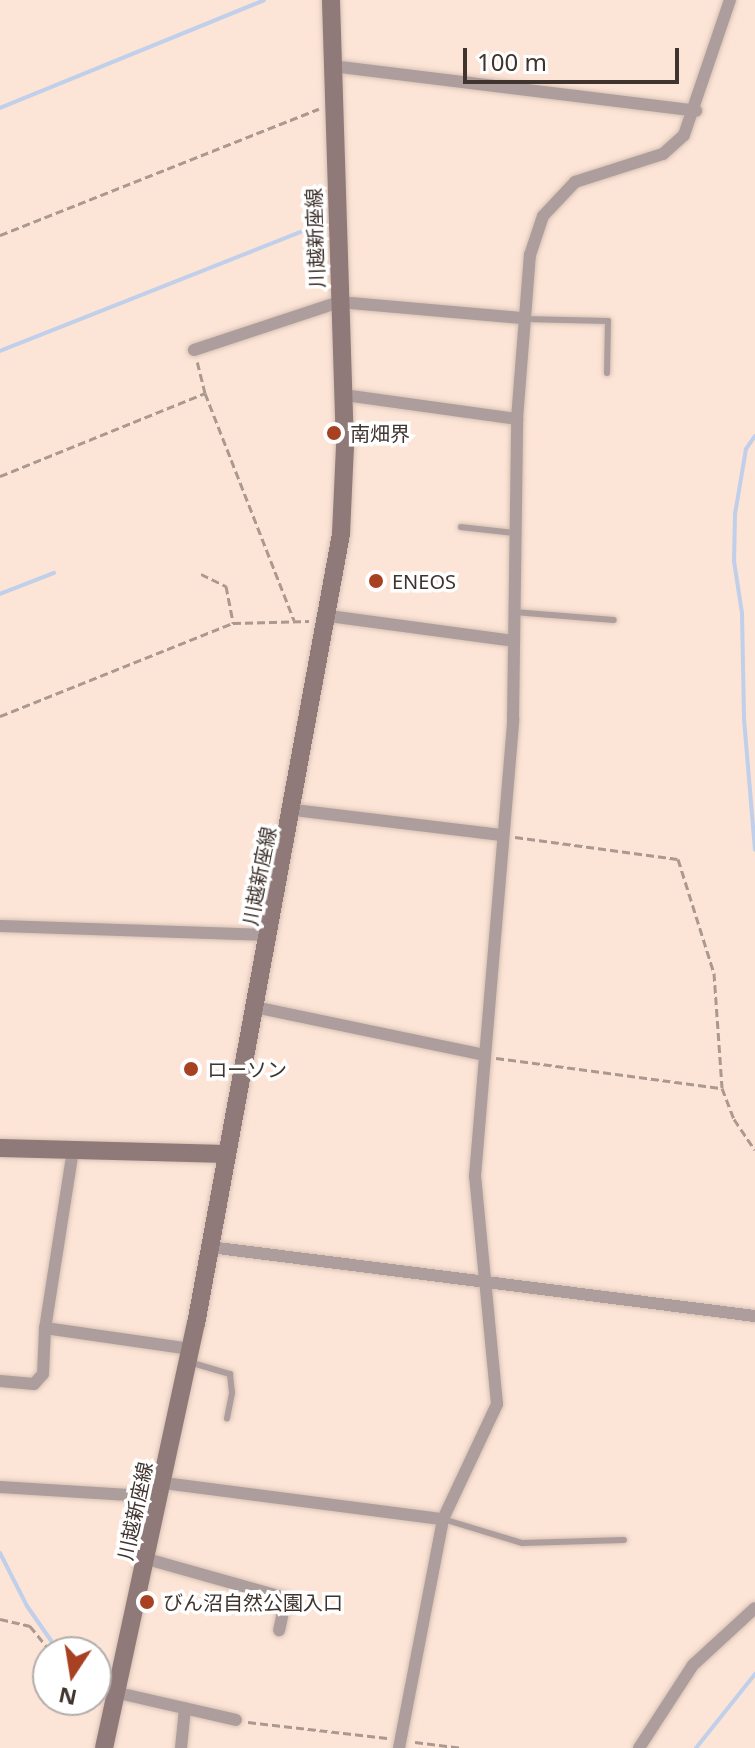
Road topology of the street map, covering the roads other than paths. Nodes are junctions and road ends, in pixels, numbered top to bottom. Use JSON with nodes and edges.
{"nodes":[{"id":1,"x":331,"y":0,"type":"edge"},
{"id":2,"x":730,"y":0,"type":"edge"},
{"id":3,"x":332,"y":66,"type":"junction"},
{"id":4,"x":696,"y":111,"type":"junction"},
{"id":5,"x":339,"y":302,"type":"junction"},
{"id":6,"x":521,"y":318,"type":"junction"},
{"id":7,"x":194,"y":350,"type":"road end"},
{"id":8,"x":607,"y":373,"type":"dead end"},
{"id":9,"x":344,"y":395,"type":"junction"},
{"id":10,"x":517,"y":419,"type":"junction"},
{"id":11,"x":461,"y":527,"type":"dead end"},
{"id":12,"x":514,"y":533,"type":"junction"},
{"id":13,"x":514,"y":612,"type":"junction"},
{"id":14,"x":329,"y":618,"type":"junction"},
{"id":15,"x":614,"y":620,"type":"dead end"},
{"id":16,"x":513,"y":641,"type":"junction"},
{"id":17,"x":294,"y":810,"type":"junction"},
{"id":18,"x":501,"y":835,"type":"junction"},
{"id":19,"x":0,"y":926,"type":"edge"},
{"id":20,"x":270,"y":935,"type":"junction"},
{"id":21,"x":255,"y":1007,"type":"junction"},
{"id":22,"x":484,"y":1055,"type":"junction"},
{"id":23,"x":0,"y":1148,"type":"edge"},
{"id":24,"x":73,"y":1150,"type":"junction"},
{"id":25,"x":227,"y":1154,"type":"junction"},
{"id":26,"x":210,"y":1247,"type":"junction"},
{"id":27,"x":487,"y":1286,"type":"junction"},
{"id":28,"x":755,"y":1316,"type":"edge"},
{"id":29,"x":45,"y":1328,"type":"junction"},
{"id":30,"x":189,"y":1356,"type":"junction"},
{"id":31,"x":0,"y":1381,"type":"edge"},
{"id":32,"x":227,"y":1419,"type":"dead end"},
{"id":33,"x":0,"y":1487,"type":"edge"},
{"id":34,"x":162,"y":1490,"type":"junction"},
{"id":35,"x":443,"y":1519,"type":"junction"},
{"id":36,"x":624,"y":1540,"type":"dead end"},
{"id":37,"x":147,"y":1559,"type":"junction"},
{"id":38,"x":755,"y":1608,"type":"edge"},
{"id":39,"x":279,"y":1630,"type":"dead end"},
{"id":40,"x":114,"y":1692,"type":"junction"},
{"id":41,"x":185,"y":1708,"type":"junction"},
{"id":42,"x":236,"y":1720,"type":"road end"},
{"id":43,"x":399,"y":1744,"type":"edge"},
{"id":44,"x":104,"y":1748,"type":"edge"},
{"id":45,"x":181,"y":1748,"type":"edge"},
{"id":46,"x":639,"y":1748,"type":"edge"}],
"edges":[{"from":1,"to":3,"type":"main road","name":"川越新座線"},
{"from":2,"to":4,"type":"street"},
{"from":3,"to":4,"type":"street"},
{"from":3,"to":5,"type":"main road","name":"川越新座線"},
{"from":4,"to":6,"type":"street"},
{"from":5,"to":6,"type":"street"},
{"from":5,"to":7,"type":"street"},
{"from":5,"to":9,"type":"main road","name":"川越新座線"},
{"from":6,"to":8,"type":"lane"},
{"from":6,"to":10,"type":"street"},
{"from":9,"to":10,"type":"street"},
{"from":9,"to":14,"type":"main road","name":"川越新座線"},
{"from":10,"to":12,"type":"street"},
{"from":11,"to":12,"type":"lane"},
{"from":12,"to":13,"type":"street"},
{"from":13,"to":15,"type":"lane"},
{"from":13,"to":16,"type":"street"},
{"from":14,"to":16,"type":"street"},
{"from":14,"to":17,"type":"main road","name":"川越新座線"},
{"from":16,"to":18,"type":"street"},
{"from":17,"to":18,"type":"street"},
{"from":17,"to":20,"type":"main road","name":"川越新座線"},
{"from":18,"to":22,"type":"street"},
{"from":19,"to":20,"type":"street"},
{"from":20,"to":21,"type":"main road","name":"川越新座線"},
{"from":21,"to":22,"type":"street"},
{"from":21,"to":25,"type":"main road","name":"川越新座線"},
{"from":22,"to":27,"type":"street"},
{"from":23,"to":24,"type":"main road"},
{"from":24,"to":25,"type":"main road"},
{"from":24,"to":29,"type":"street"},
{"from":25,"to":26,"type":"main road","name":"川越新座線"},
{"from":26,"to":27,"type":"street"},
{"from":26,"to":30,"type":"main road","name":"川越新座線"},
{"from":27,"to":28,"type":"street"},
{"from":27,"to":35,"type":"street"},
{"from":29,"to":30,"type":"street"},
{"from":29,"to":31,"type":"street"},
{"from":30,"to":32,"type":"lane"},
{"from":30,"to":34,"type":"main road","name":"川越新座線"},
{"from":33,"to":34,"type":"street"},
{"from":34,"to":35,"type":"street"},
{"from":34,"to":37,"type":"main road","name":"川越新座線"},
{"from":35,"to":36,"type":"lane"},
{"from":35,"to":43,"type":"street"},
{"from":37,"to":39,"type":"street"},
{"from":37,"to":40,"type":"main road","name":"川越新座線"},
{"from":38,"to":46,"type":"street"},
{"from":40,"to":41,"type":"street"},
{"from":40,"to":44,"type":"main road","name":"川越新座線"},
{"from":41,"to":42,"type":"street"},
{"from":41,"to":45,"type":"street"}]}
